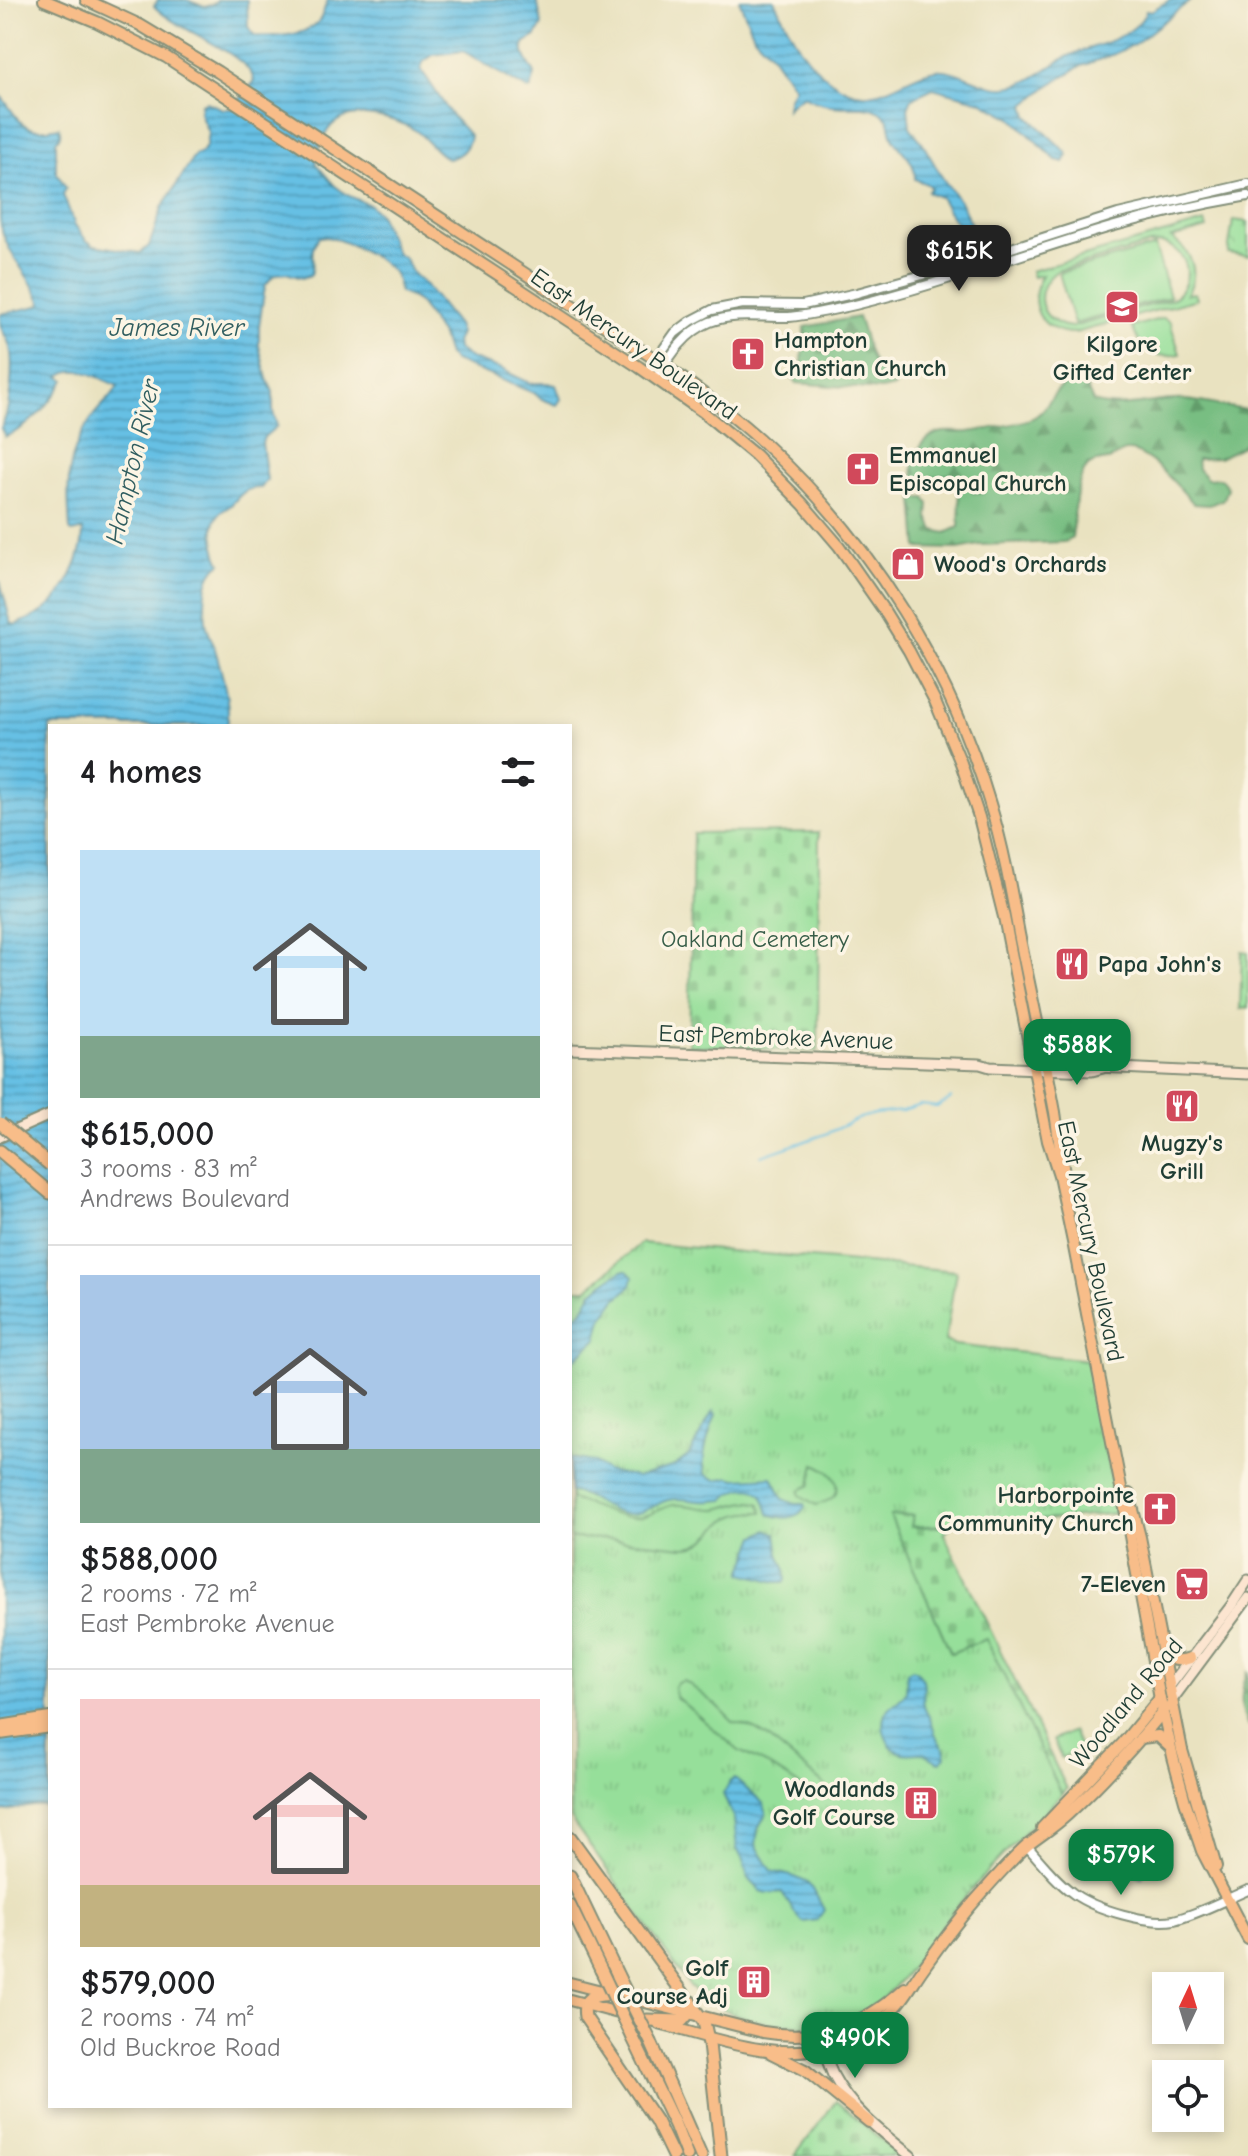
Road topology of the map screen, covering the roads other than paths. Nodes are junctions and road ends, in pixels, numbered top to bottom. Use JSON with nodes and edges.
{"nodes":[{"id":1,"x":44,"y":0,"type":"edge"},
{"id":2,"x":86,"y":0,"type":"edge"},
{"id":3,"x":1248,"y":184,"type":"edge"},
{"id":4,"x":1248,"y":196,"type":"edge"},
{"id":5,"x":659,"y":362,"type":"junction"},
{"id":6,"x":651,"y":375,"type":"junction"},
{"id":7,"x":572,"y":1049,"type":"edge"},
{"id":8,"x":1034,"y":1065,"type":"junction"},
{"id":9,"x":1046,"y":1066,"type":"junction"},
{"id":10,"x":1248,"y":1074,"type":"edge"},
{"id":11,"x":48,"y":1116,"type":"edge"},
{"id":12,"x":0,"y":1123,"type":"edge"},
{"id":13,"x":0,"y":1137,"type":"edge"},
{"id":14,"x":0,"y":1151,"type":"edge"},
{"id":15,"x":48,"y":1163,"type":"edge"},
{"id":16,"x":48,"y":1191,"type":"edge"},
{"id":17,"x":1248,"y":1580,"type":"edge"},
{"id":18,"x":1248,"y":1598,"type":"edge"},
{"id":19,"x":1234,"y":1609,"type":"junction"},
{"id":20,"x":1162,"y":1652,"type":"junction"},
{"id":21,"x":1190,"y":1658,"type":"junction"},
{"id":22,"x":1169,"y":1687,"type":"junction"},
{"id":23,"x":1160,"y":1699,"type":"junction"},
{"id":24,"x":1172,"y":1700,"type":"junction"},
{"id":25,"x":1163,"y":1712,"type":"junction"},
{"id":26,"x":48,"y":1718,"type":"edge"},
{"id":27,"x":0,"y":1726,"type":"edge"},
{"id":28,"x":48,"y":1727,"type":"edge"},
{"id":29,"x":0,"y":1734,"type":"edge"},
{"id":30,"x":1141,"y":1738,"type":"junction"},
{"id":31,"x":1171,"y":1747,"type":"junction"},
{"id":32,"x":572,"y":1840,"type":"edge"},
{"id":33,"x":1027,"y":1846,"type":"junction"},
{"id":34,"x":572,"y":1880,"type":"edge"},
{"id":35,"x":1221,"y":1885,"type":"junction"},
{"id":36,"x":1248,"y":1890,"type":"edge"},
{"id":37,"x":1227,"y":1899,"type":"junction"},
{"id":38,"x":572,"y":1910,"type":"edge"},
{"id":39,"x":1248,"y":1939,"type":"edge"},
{"id":40,"x":918,"y":1976,"type":"junction"},
{"id":41,"x":572,"y":1984,"type":"edge"},
{"id":42,"x":614,"y":1994,"type":"junction"},
{"id":43,"x":572,"y":2001,"type":"edge"},
{"id":44,"x":585,"y":2005,"type":"junction"},
{"id":45,"x":689,"y":2007,"type":"junction"},
{"id":46,"x":572,"y":2010,"type":"edge"},
{"id":47,"x":702,"y":2017,"type":"junction"},
{"id":48,"x":647,"y":2020,"type":"junction"},
{"id":49,"x":589,"y":2025,"type":"junction"},
{"id":50,"x":818,"y":2033,"type":"junction"},
{"id":51,"x":708,"y":2036,"type":"junction"},
{"id":52,"x":823,"y":2047,"type":"junction"},
{"id":53,"x":762,"y":2049,"type":"junction"},
{"id":54,"x":869,"y":2122,"type":"junction"},
{"id":55,"x":673,"y":2156,"type":"edge"},
{"id":56,"x":687,"y":2156,"type":"edge"},
{"id":57,"x":701,"y":2156,"type":"edge"},
{"id":58,"x":721,"y":2156,"type":"edge"},
{"id":59,"x":911,"y":2156,"type":"edge"}],
"edges":[{"from":1,"to":6,"type":"main road","name":"East Mercury Boulevard"},
{"from":2,"to":5,"type":"main road","name":"East Mercury Boulevard"},
{"from":3,"to":5,"type":"street"},
{"from":4,"to":5,"type":"street"},
{"from":5,"to":6,"type":"street"},
{"from":5,"to":9,"type":"main road","name":"East Mercury Boulevard"},
{"from":6,"to":8,"type":"main road","name":"East Mercury Boulevard"},
{"from":7,"to":8,"type":"main road","name":"East Pembroke Avenue"},
{"from":8,"to":9,"type":"main road","name":"East Pembroke Avenue"},
{"from":8,"to":23,"type":"main road","name":"East Mercury Boulevard"},
{"from":9,"to":10,"type":"main road","name":"East Pembroke Avenue"},
{"from":9,"to":20,"type":"main road","name":"East Mercury Boulevard"},
{"from":11,"to":13,"type":"main road"},
{"from":12,"to":15,"type":"highway","bridge":true},
{"from":14,"to":16,"type":"highway"},
{"from":17,"to":19,"type":"main road","name":"Woodland Road"},
{"from":18,"to":19,"type":"main road","name":"Woodland Road"},
{"from":19,"to":21,"type":"main road","name":"Woodland Road"},
{"from":19,"to":24,"type":"main road","name":"Woodland Road"},
{"from":20,"to":21,"type":"main road"},
{"from":20,"to":22,"type":"main road","name":"East Mercury Boulevard"},
{"from":21,"to":22,"type":"main road","name":"Woodland Road"},
{"from":22,"to":23,"type":"main road","name":"Woodland Road"},
{"from":22,"to":24,"type":"main road","name":"East Mercury Boulevard"},
{"from":23,"to":25,"type":"main road","name":"East Mercury Boulevard"},
{"from":23,"to":33,"type":"main road","name":"Woodland Road"},
{"from":24,"to":25,"type":"main road","name":"Woodland Road"},
{"from":24,"to":35,"type":"main road","name":"East Mercury Boulevard"},
{"from":25,"to":30,"type":"main road","name":"Woodland Road"},
{"from":25,"to":31,"type":"main road","name":"East Mercury Boulevard"},
{"from":26,"to":27,"type":"main road"},
{"from":28,"to":29,"type":"main road"},
{"from":30,"to":31,"type":"main road"},
{"from":30,"to":33,"type":"main road","name":"Woodland Road"},
{"from":31,"to":35,"type":"main road","name":"East Mercury Boulevard"},
{"from":32,"to":45,"type":"highway"},
{"from":33,"to":37,"type":"street"},
{"from":33,"to":40,"type":"main road","name":"Woodland Road"},
{"from":34,"to":57,"type":"highway","bridge":true},
{"from":35,"to":37,"type":"main road","name":"East Mercury Boulevard"},
{"from":36,"to":37,"type":"street"},
{"from":37,"to":39,"type":"main road","name":"East Mercury Boulevard"},
{"from":38,"to":56,"type":"highway","bridge":true},
{"from":40,"to":50,"type":"main road","name":"Woodland Road"},
{"from":40,"to":52,"type":"main road","name":"Woodland Road"},
{"from":41,"to":42,"type":"main road"},
{"from":42,"to":44,"type":"highway"},
{"from":42,"to":45,"type":"main road"},
{"from":43,"to":44,"type":"main road"},
{"from":44,"to":48,"type":"main road"},
{"from":44,"to":49,"type":"highway"},
{"from":45,"to":47,"type":"highway"},
{"from":45,"to":48,"type":"highway"},
{"from":46,"to":49,"type":"highway"},
{"from":47,"to":50,"type":"main road","name":"Woodland Road"},
{"from":47,"to":51,"type":"highway"},
{"from":48,"to":51,"type":"main road"},
{"from":49,"to":55,"type":"highway"},
{"from":50,"to":52,"type":"main road"},
{"from":51,"to":53,"type":"main road"},
{"from":51,"to":58,"type":"highway"},
{"from":52,"to":53,"type":"main road","name":"Woodland Road"},
{"from":52,"to":54,"type":"main road"},
{"from":53,"to":54,"type":"main road"},
{"from":54,"to":59,"type":"main road"}]}
